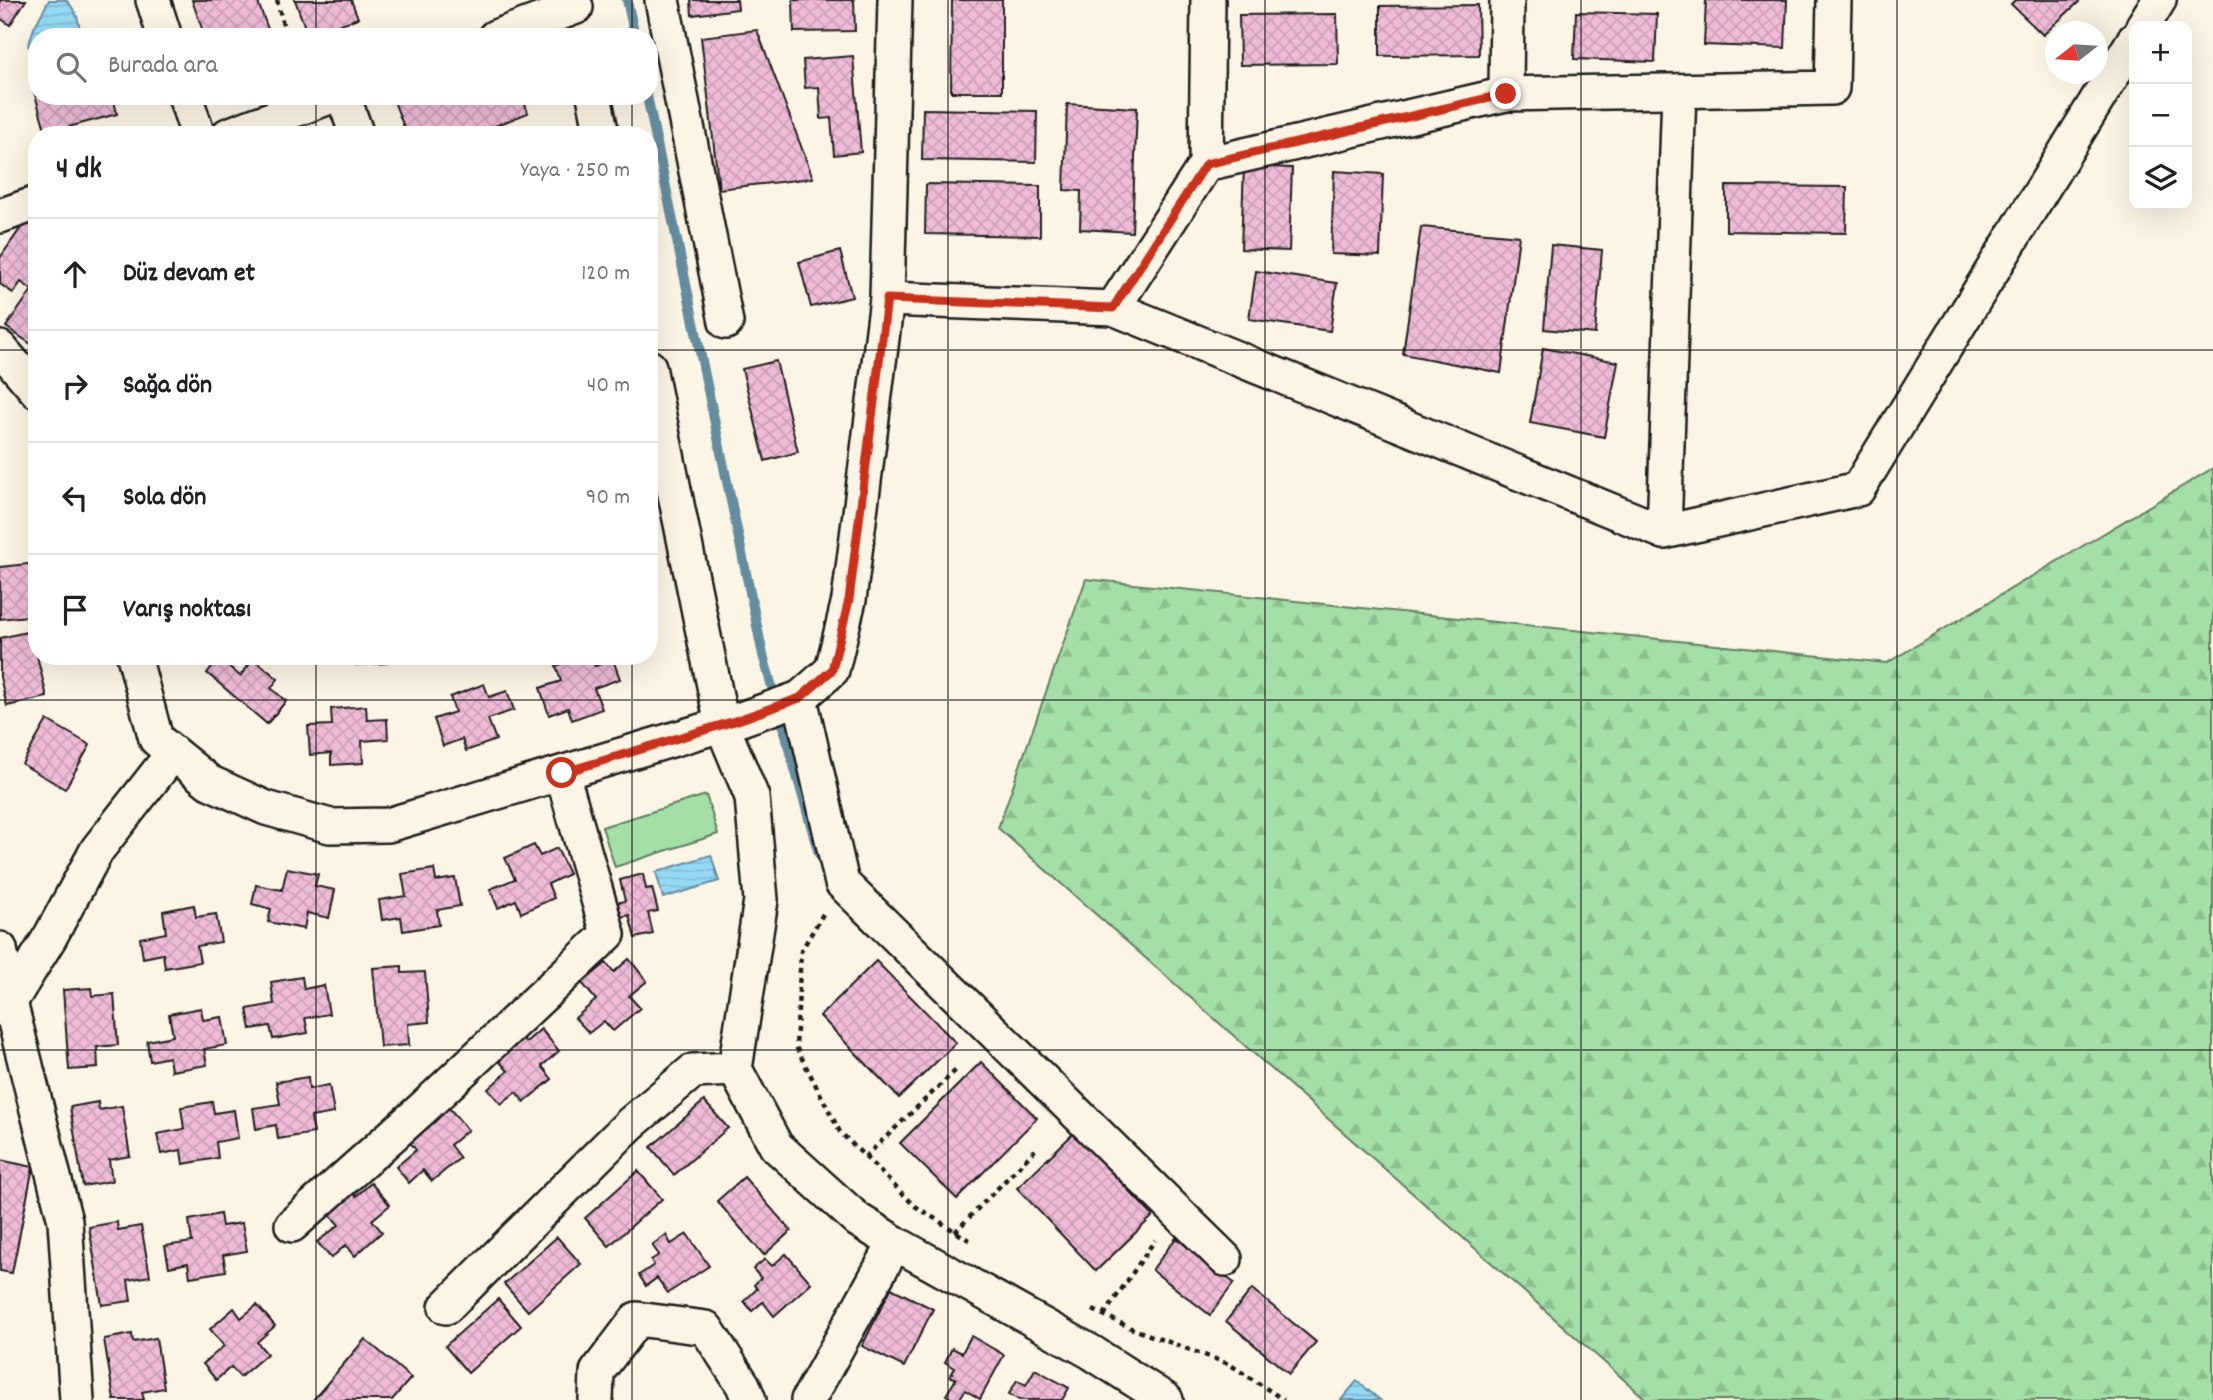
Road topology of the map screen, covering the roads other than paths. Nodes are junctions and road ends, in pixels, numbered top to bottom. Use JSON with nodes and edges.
{"nodes":[{"id":1,"x":153,"y":0,"type":"edge"},
{"id":2,"x":662,"y":0,"type":"edge"},
{"id":3,"x":895,"y":0,"type":"edge"},
{"id":4,"x":1208,"y":0,"type":"edge"},
{"id":5,"x":1507,"y":0,"type":"edge"},
{"id":6,"x":1834,"y":0,"type":"edge"},
{"id":7,"x":2159,"y":0,"type":"edge"},
{"id":8,"x":578,"y":15,"type":"edge"},
{"id":9,"x":2146,"y":21,"type":"edge"},
{"id":10,"x":162,"y":28,"type":"edge"},
{"id":11,"x":529,"y":28,"type":"edge"},
{"id":12,"x":2129,"y":48,"type":"edge"},
{"id":13,"x":1679,"y":91,"type":"junction"},
{"id":14,"x":1506,"y":94,"type":"junction"},
{"id":15,"x":188,"y":105,"type":"edge"},
{"id":16,"x":308,"y":105,"type":"edge"},
{"id":17,"x":346,"y":105,"type":"edge"},
{"id":18,"x":596,"y":105,"type":"edge"},
{"id":19,"x":195,"y":126,"type":"edge"},
{"id":20,"x":252,"y":126,"type":"edge"},
{"id":21,"x":354,"y":126,"type":"edge"},
{"id":22,"x":600,"y":126,"type":"edge"},
{"id":23,"x":1206,"y":164,"type":"junction"},
{"id":24,"x":28,"y":206,"type":"edge"},
{"id":25,"x":0,"y":216,"type":"edge"},
{"id":26,"x":887,"y":299,"type":"junction"},
{"id":27,"x":1113,"y":308,"type":"junction"},
{"id":28,"x":726,"y":322,"type":"dead end"},
{"id":29,"x":0,"y":348,"type":"edge"},
{"id":30,"x":28,"y":381,"type":"edge"},
{"id":31,"x":658,"y":407,"type":"edge"},
{"id":32,"x":1664,"y":532,"type":"junction"},
{"id":33,"x":136,"y":665,"type":"edge"},
{"id":34,"x":800,"y":698,"type":"junction"},
{"id":35,"x":730,"y":723,"type":"junction"},
{"id":36,"x":173,"y":753,"type":"junction"},
{"id":37,"x":562,"y":773,"type":"junction"},
{"id":38,"x":0,"y":949,"type":"edge"},
{"id":39,"x":5,"y":1015,"type":"edge"},
{"id":40,"x":735,"y":1069,"type":"junction"},
{"id":41,"x":292,"y":1224,"type":"dead end"},
{"id":42,"x":895,"y":1243,"type":"junction"},
{"id":43,"x":1226,"y":1259,"type":"dead end"},
{"id":44,"x":446,"y":1307,"type":"dead end"},
{"id":45,"x":76,"y":1400,"type":"edge"},
{"id":46,"x":596,"y":1400,"type":"edge"},
{"id":47,"x":749,"y":1400,"type":"edge"},
{"id":48,"x":808,"y":1400,"type":"edge"},
{"id":49,"x":1166,"y":1400,"type":"edge"}],
"edges":[{"from":1,"to":10,"type":"street"},
{"from":2,"to":28,"type":"street"},
{"from":3,"to":26,"type":"street"},
{"from":4,"to":23,"type":"street"},
{"from":5,"to":14,"type":"street"},
{"from":6,"to":13,"type":"street"},
{"from":7,"to":9,"type":"street"},
{"from":8,"to":11,"type":"street"},
{"from":12,"to":32,"type":"street"},
{"from":13,"to":14,"type":"street"},
{"from":13,"to":32,"type":"street"},
{"from":14,"to":23,"type":"street"},
{"from":15,"to":19,"type":"street"},
{"from":16,"to":20,"type":"street"},
{"from":17,"to":21,"type":"street"},
{"from":18,"to":22,"type":"street"},
{"from":23,"to":27,"type":"street"},
{"from":24,"to":25,"type":"street"},
{"from":26,"to":27,"type":"street"},
{"from":26,"to":34,"type":"street"},
{"from":27,"to":32,"type":"street"},
{"from":29,"to":30,"type":"street"},
{"from":31,"to":35,"type":"street"},
{"from":33,"to":36,"type":"street"},
{"from":34,"to":35,"type":"street"},
{"from":34,"to":43,"type":"street"},
{"from":35,"to":37,"type":"street"},
{"from":35,"to":40,"type":"street"},
{"from":36,"to":37,"type":"street"},
{"from":36,"to":39,"type":"street"},
{"from":37,"to":41,"type":"street"},
{"from":38,"to":39,"type":"street"},
{"from":39,"to":45,"type":"street"},
{"from":40,"to":42,"type":"street"},
{"from":40,"to":44,"type":"street"},
{"from":42,"to":48,"type":"street"},
{"from":42,"to":49,"type":"street"},
{"from":46,"to":47,"type":"street"}]}
